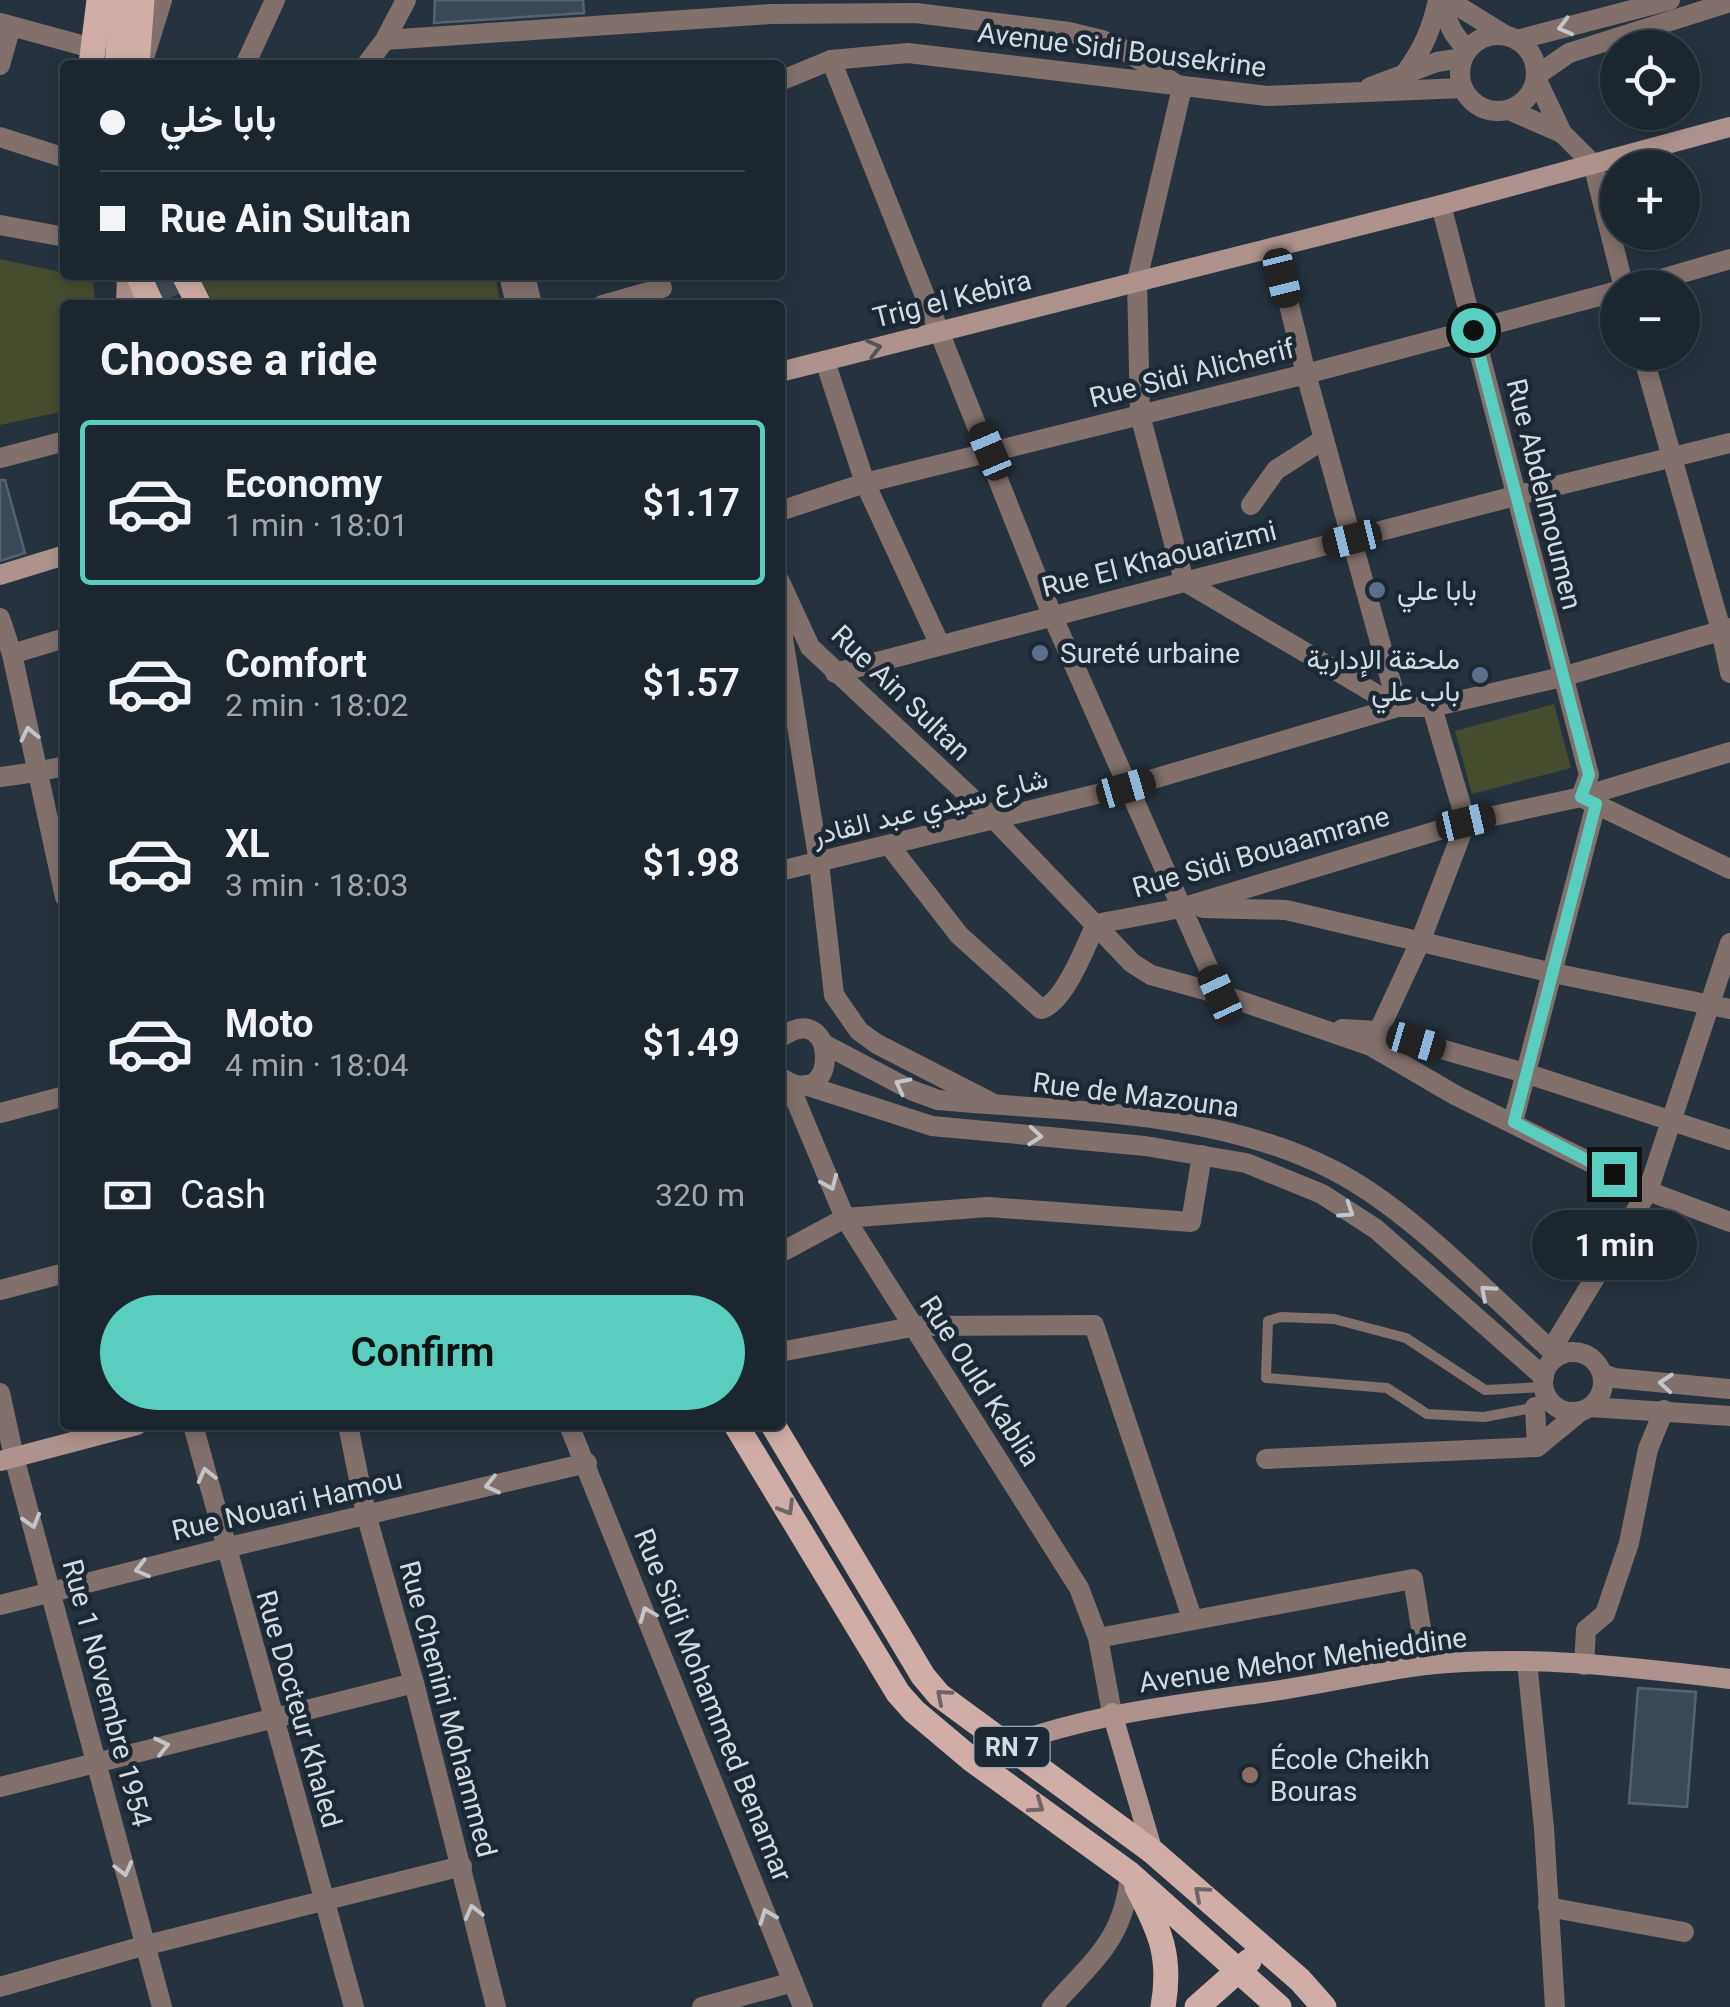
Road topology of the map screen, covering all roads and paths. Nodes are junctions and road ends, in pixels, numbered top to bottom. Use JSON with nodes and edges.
{"nodes":[{"id":1,"x":99,"y":0,"type":"edge"},
{"id":2,"x":122,"y":0,"type":"edge"},
{"id":3,"x":142,"y":0,"type":"edge"},
{"id":4,"x":162,"y":0,"type":"edge"},
{"id":5,"x":274,"y":0,"type":"edge"},
{"id":6,"x":406,"y":0,"type":"edge"},
{"id":7,"x":1438,"y":0,"type":"edge"},
{"id":8,"x":1448,"y":0,"type":"edge"},
{"id":9,"x":1670,"y":0,"type":"edge"},
{"id":10,"x":1730,"y":2,"type":"edge"},
{"id":11,"x":6,"y":24,"type":"edge"},
{"id":12,"x":1512,"y":38,"type":"junction"},
{"id":13,"x":385,"y":40,"type":"junction"},
{"id":14,"x":1121,"y":48,"type":"junction"},
{"id":15,"x":1465,"y":54,"type":"junction"},
{"id":16,"x":92,"y":57,"type":"edge"},
{"id":17,"x":117,"y":60,"type":"edge"},
{"id":18,"x":139,"y":60,"type":"edge"},
{"id":19,"x":141,"y":60,"type":"edge"},
{"id":20,"x":248,"y":60,"type":"edge"},
{"id":21,"x":370,"y":60,"type":"edge"},
{"id":22,"x":832,"y":60,"type":"junction"},
{"id":23,"x":0,"y":65,"type":"edge"},
{"id":24,"x":1406,"y":72,"type":"junction"},
{"id":25,"x":1536,"y":76,"type":"junction"},
{"id":26,"x":1119,"y":78,"type":"junction"},
{"id":27,"x":785,"y":79,"type":"edge"},
{"id":28,"x":1182,"y":88,"type":"junction"},
{"id":29,"x":1462,"y":88,"type":"junction"},
{"id":30,"x":1357,"y":92,"type":"junction"},
{"id":31,"x":1509,"y":110,"type":"junction"},
{"id":32,"x":1730,"y":128,"type":"edge"},
{"id":33,"x":1562,"y":132,"type":"junction"},
{"id":34,"x":0,"y":137,"type":"edge"},
{"id":35,"x":60,"y":156,"type":"edge"},
{"id":36,"x":1593,"y":164,"type":"junction"},
{"id":37,"x":1441,"y":205,"type":"junction"},
{"id":38,"x":0,"y":226,"type":"edge"},
{"id":39,"x":60,"y":236,"type":"edge"},
{"id":40,"x":1275,"y":247,"type":"junction"},
{"id":41,"x":1730,"y":259,"type":"edge"},
{"id":42,"x":1622,"y":270,"type":"edge"},
{"id":43,"x":1691,"y":270,"type":"edge"},
{"id":44,"x":1138,"y":280,"type":"junction"},
{"id":45,"x":665,"y":289,"type":"edge"},
{"id":46,"x":1600,"y":296,"type":"edge"},
{"id":47,"x":622,"y":300,"type":"edge"},
{"id":48,"x":1473,"y":330,"type":"junction"},
{"id":49,"x":939,"y":331,"type":"junction"},
{"id":50,"x":825,"y":360,"type":"junction"},
{"id":51,"x":1647,"y":370,"type":"edge"},
{"id":52,"x":785,"y":371,"type":"edge"},
{"id":53,"x":1306,"y":374,"type":"junction"},
{"id":54,"x":1140,"y":415,"type":"junction"},
{"id":55,"x":1324,"y":439,"type":"junction"},
{"id":56,"x":60,"y":442,"type":"edge"},
{"id":57,"x":1730,"y":443,"type":"edge"},
{"id":58,"x":990,"y":451,"type":"junction"},
{"id":59,"x":0,"y":458,"type":"edge"},
{"id":60,"x":1670,"y":458,"type":"junction"},
{"id":61,"x":865,"y":483,"type":"junction"},
{"id":62,"x":1515,"y":496,"type":"junction"},
{"id":63,"x":1250,"y":505,"type":"dead end"},
{"id":64,"x":785,"y":509,"type":"edge"},
{"id":65,"x":1352,"y":539,"type":"junction"},
{"id":66,"x":60,"y":557,"type":"edge"},
{"id":67,"x":0,"y":575,"type":"edge"},
{"id":68,"x":1184,"y":581,"type":"junction"},
{"id":69,"x":785,"y":595,"type":"edge"},
{"id":70,"x":793,"y":615,"type":"junction"},
{"id":71,"x":1052,"y":615,"type":"junction"},
{"id":72,"x":0,"y":618,"type":"edge"},
{"id":73,"x":785,"y":625,"type":"edge"},
{"id":74,"x":1726,"y":629,"type":"edge"},
{"id":75,"x":60,"y":640,"type":"edge"},
{"id":76,"x":940,"y":645,"type":"junction"},
{"id":77,"x":785,"y":650,"type":"edge"},
{"id":78,"x":12,"y":654,"type":"junction"},
{"id":79,"x":835,"y":673,"type":"junction"},
{"id":80,"x":1730,"y":674,"type":"edge"},
{"id":81,"x":1562,"y":676,"type":"junction"},
{"id":82,"x":1432,"y":706,"type":"junction"},
{"id":83,"x":1398,"y":707,"type":"junction"},
{"id":84,"x":1730,"y":752,"type":"edge"},
{"id":85,"x":60,"y":767,"type":"edge"},
{"id":86,"x":36,"y":772,"type":"junction"},
{"id":87,"x":0,"y":778,"type":"edge"},
{"id":88,"x":1126,"y":788,"type":"junction"},
{"id":89,"x":1590,"y":792,"type":"junction"},
{"id":90,"x":994,"y":820,"type":"junction"},
{"id":91,"x":1466,"y":822,"type":"junction"},
{"id":92,"x":889,"y":845,"type":"junction"},
{"id":93,"x":820,"y":863,"type":"junction"},
{"id":94,"x":1730,"y":869,"type":"edge"},
{"id":95,"x":785,"y":871,"type":"edge"},
{"id":96,"x":60,"y":875,"type":"edge"},
{"id":97,"x":1180,"y":908,"type":"junction"},
{"id":98,"x":1096,"y":924,"type":"junction"},
{"id":99,"x":1420,"y":942,"type":"junction"},
{"id":100,"x":1730,"y":943,"type":"edge"},
{"id":101,"x":1553,"y":973,"type":"junction"},
{"id":102,"x":1220,"y":994,"type":"junction"},
{"id":103,"x":1709,"y":1004,"type":"junction"},
{"id":104,"x":1730,"y":1009,"type":"edge"},
{"id":105,"x":789,"y":1034,"type":"edge"},
{"id":106,"x":1375,"y":1039,"type":"junction"},
{"id":107,"x":824,"y":1044,"type":"junction"},
{"id":108,"x":1528,"y":1074,"type":"junction"},
{"id":109,"x":791,"y":1081,"type":"edge"},
{"id":110,"x":60,"y":1097,"type":"edge"},
{"id":111,"x":996,"y":1105,"type":"junction"},
{"id":112,"x":0,"y":1113,"type":"edge"},
{"id":113,"x":1514,"y":1122,"type":"junction"},
{"id":114,"x":1671,"y":1124,"type":"junction"},
{"id":115,"x":1730,"y":1140,"type":"edge"},
{"id":116,"x":1202,"y":1155,"type":"junction"},
{"id":117,"x":1648,"y":1191,"type":"junction"},
{"id":118,"x":845,"y":1218,"type":"junction"},
{"id":119,"x":1730,"y":1222,"type":"edge"},
{"id":120,"x":785,"y":1250,"type":"edge"},
{"id":121,"x":60,"y":1274,"type":"edge"},
{"id":122,"x":0,"y":1290,"type":"edge"},
{"id":123,"x":912,"y":1327,"type":"junction"},
{"id":124,"x":785,"y":1351,"type":"edge"},
{"id":125,"x":1556,"y":1352,"type":"junction"},
{"id":126,"x":1602,"y":1374,"type":"junction"},
{"id":127,"x":1730,"y":1389,"type":"edge"},
{"id":128,"x":0,"y":1392,"type":"edge"},
{"id":129,"x":1544,"y":1394,"type":"junction"},
{"id":130,"x":1585,"y":1409,"type":"junction"},
{"id":131,"x":1664,"y":1410,"type":"junction"},
{"id":132,"x":1730,"y":1416,"type":"edge"},
{"id":133,"x":118,"y":1430,"type":"edge"},
{"id":134,"x":194,"y":1430,"type":"edge"},
{"id":135,"x":349,"y":1430,"type":"edge"},
{"id":136,"x":571,"y":1430,"type":"edge"},
{"id":137,"x":739,"y":1430,"type":"edge"},
{"id":138,"x":776,"y":1430,"type":"edge"},
{"id":139,"x":1537,"y":1447,"type":"junction"},
{"id":140,"x":7,"y":1459,"type":"edge"},
{"id":141,"x":1266,"y":1459,"type":"dead end"},
{"id":142,"x":587,"y":1463,"type":"junction"},
{"id":143,"x":366,"y":1514,"type":"junction"},
{"id":144,"x":225,"y":1548,"type":"junction"},
{"id":145,"x":52,"y":1591,"type":"junction"},
{"id":146,"x":0,"y":1605,"type":"edge"},
{"id":147,"x":1192,"y":1618,"type":"junction"},
{"id":148,"x":1098,"y":1638,"type":"junction"},
{"id":149,"x":1527,"y":1662,"type":"junction"},
{"id":150,"x":1426,"y":1665,"type":"junction"},
{"id":151,"x":1584,"y":1665,"type":"junction"},
{"id":152,"x":1730,"y":1679,"type":"edge"},
{"id":153,"x":414,"y":1682,"type":"junction"},
{"id":154,"x":1112,"y":1714,"type":"junction"},
{"id":155,"x":274,"y":1720,"type":"junction"},
{"id":156,"x":1007,"y":1744,"type":"junction"},
{"id":157,"x":970,"y":1758,"type":"junction"},
{"id":158,"x":97,"y":1762,"type":"junction"},
{"id":159,"x":0,"y":1787,"type":"edge"},
{"id":160,"x":1153,"y":1852,"type":"junction"},
{"id":161,"x":462,"y":1866,"type":"junction"},
{"id":162,"x":1130,"y":1874,"type":"junction"},
{"id":163,"x":323,"y":1899,"type":"junction"},
{"id":164,"x":1548,"y":1907,"type":"junction"},
{"id":165,"x":1684,"y":1932,"type":"dead end"},
{"id":166,"x":1256,"y":1940,"type":"junction"},
{"id":167,"x":143,"y":1946,"type":"junction"},
{"id":168,"x":1241,"y":1972,"type":"junction"},
{"id":169,"x":793,"y":1982,"type":"junction"},
{"id":170,"x":0,"y":1986,"type":"edge"},
{"id":171,"x":162,"y":2007,"type":"edge"},
{"id":172,"x":354,"y":2007,"type":"edge"},
{"id":173,"x":496,"y":2007,"type":"edge"},
{"id":174,"x":702,"y":2007,"type":"edge"},
{"id":175,"x":803,"y":2007,"type":"edge"},
{"id":176,"x":1052,"y":2007,"type":"edge"},
{"id":177,"x":1162,"y":2007,"type":"edge"},
{"id":178,"x":1198,"y":2007,"type":"edge"},
{"id":179,"x":1279,"y":2007,"type":"edge"},
{"id":180,"x":1324,"y":2007,"type":"edge"},
{"id":181,"x":1554,"y":2007,"type":"edge"}],
"edges":[{"from":1,"to":16,"type":"main road"},
{"from":2,"to":17,"type":"main road"},
{"from":3,"to":18,"type":"main road"},
{"from":4,"to":19,"type":"street"},
{"from":5,"to":20,"type":"street"},
{"from":6,"to":13,"type":"street"},
{"from":7,"to":15,"type":"street"},
{"from":7,"to":24,"type":"street"},
{"from":8,"to":12,"type":"street"},
{"from":9,"to":12,"type":"street","one_way":true},
{"from":10,"to":25,"type":"street"},
{"from":11,"to":16,"type":"street"},
{"from":11,"to":23,"type":"street"},
{"from":12,"to":15,"type":"street"},
{"from":12,"to":25,"type":"street"},
{"from":13,"to":14,"type":"street"},
{"from":13,"to":21,"type":"street"},
{"from":14,"to":26,"type":"street"},
{"from":14,"to":28,"type":"street"},
{"from":15,"to":24,"type":"street"},
{"from":15,"to":29,"type":"street"},
{"from":22,"to":26,"type":"street","name":"Avenue Sidi Bousekrine"},
{"from":22,"to":27,"type":"street","name":"Avenue Sidi Bousekrine"},
{"from":22,"to":49,"type":"street"},
{"from":24,"to":30,"type":"street"},
{"from":25,"to":31,"type":"street"},
{"from":25,"to":33,"type":"street"},
{"from":26,"to":28,"type":"street","name":"Avenue Sidi Bousekrine"},
{"from":28,"to":30,"type":"street","name":"Avenue Sidi Bousekrine"},
{"from":28,"to":44,"type":"street"},
{"from":29,"to":30,"type":"street","name":"Avenue Sidi Bousekrine"},
{"from":29,"to":31,"type":"street"},
{"from":31,"to":33,"type":"street"},
{"from":32,"to":36,"type":"main road","name":"Trig el Kebira"},
{"from":33,"to":36,"type":"street"},
{"from":34,"to":35,"type":"street"},
{"from":36,"to":37,"type":"main road","name":"Trig el Kebira"},
{"from":36,"to":42,"type":"street"},
{"from":37,"to":40,"type":"main road","name":"Trig el Kebira"},
{"from":37,"to":48,"type":"street","name":"Rue Abdelmoumen"},
{"from":38,"to":39,"type":"street"},
{"from":40,"to":44,"type":"main road","name":"Trig el Kebira"},
{"from":40,"to":53,"type":"street"},
{"from":41,"to":43,"type":"street"},
{"from":44,"to":49,"type":"main road","name":"Trig el Kebira"},
{"from":44,"to":54,"type":"street"},
{"from":45,"to":47,"type":"street"},
{"from":46,"to":48,"type":"street","name":"Rue Sidi Alicherif"},
{"from":48,"to":53,"type":"street","name":"Rue Sidi Alicherif"},
{"from":48,"to":62,"type":"street","name":"Rue Abdelmoumen"},
{"from":50,"to":49,"type":"main road","name":"Trig el Kebira","one_way":true},
{"from":49,"to":58,"type":"street"},
{"from":50,"to":52,"type":"main road","name":"Trig el Kebira"},
{"from":50,"to":61,"type":"street"},
{"from":51,"to":60,"type":"street"},
{"from":53,"to":54,"type":"street","name":"Rue Sidi Alicherif"},
{"from":53,"to":55,"type":"street"},
{"from":54,"to":58,"type":"street","name":"Rue Sidi Alicherif"},
{"from":54,"to":68,"type":"street"},
{"from":55,"to":63,"type":"street"},
{"from":55,"to":65,"type":"street"},
{"from":56,"to":59,"type":"street"},
{"from":57,"to":60,"type":"street","name":"Rue El Khaouarizmi"},
{"from":58,"to":61,"type":"street","name":"Rue Sidi Alicherif"},
{"from":58,"to":71,"type":"street"},
{"from":60,"to":62,"type":"street","name":"Rue El Khaouarizmi"},
{"from":60,"to":74,"type":"street"},
{"from":61,"to":64,"type":"street","name":"Rue Sidi Alicherif"},
{"from":61,"to":76,"type":"street"},
{"from":62,"to":65,"type":"street","name":"Rue El Khaouarizmi"},
{"from":62,"to":81,"type":"street","name":"Rue Abdelmoumen"},
{"from":65,"to":68,"type":"street","name":"Rue El Khaouarizmi"},
{"from":65,"to":83,"type":"street"},
{"from":66,"to":67,"type":"main road"},
{"from":68,"to":71,"type":"street","name":"Rue El Khaouarizmi"},
{"from":68,"to":83,"type":"street"},
{"from":69,"to":70,"type":"street","name":"Rue Ain Sultan"},
{"from":70,"to":73,"type":"street"},
{"from":70,"to":79,"type":"street","name":"Rue Ain Sultan"},
{"from":71,"to":76,"type":"street","name":"Rue El Khaouarizmi"},
{"from":71,"to":88,"type":"street"},
{"from":72,"to":78,"type":"street"},
{"from":74,"to":80,"type":"street"},
{"from":74,"to":81,"type":"street","name":"شارع سيدي عبد القادر"},
{"from":75,"to":78,"type":"street"},
{"from":76,"to":79,"type":"street","name":"Rue El Khaouarizmi"},
{"from":77,"to":93,"type":"street"},
{"from":86,"to":78,"type":"street","one_way":true},
{"from":79,"to":90,"type":"street","name":"Rue Ain Sultan"},
{"from":81,"to":82,"type":"street","name":"شارع سيدي عبد القادر"},
{"from":81,"to":89,"type":"street","name":"Rue Abdelmoumen"},
{"from":82,"to":83,"type":"street","name":"شارع سيدي عبد القادر"},
{"from":82,"to":91,"type":"street"},
{"from":83,"to":88,"type":"street","name":"شارع سيدي عبد القادر"},
{"from":84,"to":89,"type":"street","name":"Rue Sidi Bouaamrane"},
{"from":85,"to":86,"type":"street"},
{"from":86,"to":87,"type":"street"},
{"from":86,"to":96,"type":"street"},
{"from":88,"to":90,"type":"street","name":"شارع سيدي عبد القادر"},
{"from":88,"to":97,"type":"street"},
{"from":89,"to":91,"type":"street","name":"Rue Sidi Bouaamrane"},
{"from":89,"to":94,"type":"street"},
{"from":89,"to":101,"type":"street"},
{"from":90,"to":92,"type":"street","name":"شارع سيدي عبد القادر"},
{"from":90,"to":98,"type":"street","name":"Rue Ain Sultan"},
{"from":91,"to":97,"type":"street","name":"Rue Sidi Bouaamrane"},
{"from":91,"to":99,"type":"street"},
{"from":92,"to":93,"type":"street","name":"شارع سيدي عبد القادر"},
{"from":92,"to":98,"type":"street"},
{"from":93,"to":95,"type":"street","name":"شارع سيدي عبد القادر"},
{"from":93,"to":111,"type":"street"},
{"from":97,"to":98,"type":"street","name":"Rue Sidi Bouaamrane"},
{"from":97,"to":99,"type":"street"},
{"from":97,"to":102,"type":"street"},
{"from":98,"to":102,"type":"street","name":"Rue Ain Sultan"},
{"from":99,"to":101,"type":"street"},
{"from":99,"to":106,"type":"street"},
{"from":100,"to":103,"type":"street"},
{"from":101,"to":103,"type":"street"},
{"from":101,"to":108,"type":"street"},
{"from":102,"to":106,"type":"street","name":"Rue Ain Sultan"},
{"from":103,"to":104,"type":"street"},
{"from":103,"to":114,"type":"street"},
{"from":105,"to":107,"type":"street","name":"Rue de Mazouna"},
{"from":106,"to":108,"type":"street"},
{"from":106,"to":113,"type":"street"},
{"from":107,"to":109,"type":"street"},
{"from":111,"to":107,"type":"street","name":"Rue de Mazouna","one_way":true},
{"from":108,"to":113,"type":"street"},
{"from":108,"to":114,"type":"street"},
{"from":109,"to":116,"type":"street","name":"Rue de Mazouna","one_way":true},
{"from":109,"to":118,"type":"street","name":"Rue Ould Kablia","one_way":true},
{"from":110,"to":112,"type":"street"},
{"from":125,"to":111,"type":"street","name":"Rue de Mazouna","one_way":true},
{"from":113,"to":117,"type":"street"},
{"from":114,"to":115,"type":"street"},
{"from":114,"to":117,"type":"street"},
{"from":116,"to":118,"type":"street"},
{"from":116,"to":129,"type":"street","name":"Rue de Mazouna","one_way":true},
{"from":117,"to":119,"type":"street"},
{"from":117,"to":125,"type":"street"},
{"from":118,"to":120,"type":"street"},
{"from":118,"to":123,"type":"street","name":"Rue Ould Kablia"},
{"from":121,"to":122,"type":"street"},
{"from":123,"to":124,"type":"street"},
{"from":123,"to":147,"type":"street"},
{"from":123,"to":148,"type":"street","name":"Rue Ould Kablia"},
{"from":125,"to":126,"type":"street"},
{"from":125,"to":129,"type":"street"},
{"from":127,"to":126,"type":"street","one_way":true},
{"from":126,"to":130,"type":"street"},
{"from":128,"to":140,"type":"street","name":"Rue 1 Novembre 1954"},
{"from":129,"to":129,"type":"lane"},
{"from":129,"to":130,"type":"street"},
{"from":129,"to":139,"type":"street"},
{"from":130,"to":131,"type":"street"},
{"from":130,"to":139,"type":"street"},
{"from":131,"to":132,"type":"street"},
{"from":131,"to":151,"type":"street"},
{"from":133,"to":140,"type":"main road"},
{"from":144,"to":134,"type":"street","name":"Rue Docteur Khaled","one_way":true},
{"from":135,"to":143,"type":"street","name":"Rue Chenini Mohammed"},
{"from":136,"to":142,"type":"street","name":"Rue Sidi Mohammed Benamar"},
{"from":137,"to":157,"type":"main road","number":"RN 7","one_way":true},
{"from":156,"to":138,"type":"main road","number":"RN 7","one_way":true},
{"from":139,"to":141,"type":"street"},
{"from":140,"to":145,"type":"street","name":"Rue 1 Novembre 1954","one_way":true},
{"from":142,"to":143,"type":"street","name":"Rue Nouari Hamou","one_way":true},
{"from":169,"to":142,"type":"street","name":"Rue Sidi Mohammed Benamar","one_way":true},
{"from":143,"to":144,"type":"street","name":"Rue Nouari Hamou"},
{"from":143,"to":153,"type":"street","name":"Rue Chenini Mohammed"},
{"from":144,"to":145,"type":"street","name":"Rue Nouari Hamou","one_way":true},
{"from":144,"to":155,"type":"street","name":"Rue Docteur Khaled"},
{"from":145,"to":146,"type":"street","name":"Rue Nouari Hamou"},
{"from":145,"to":158,"type":"street","name":"Rue 1 Novembre 1954"},
{"from":147,"to":148,"type":"street"},
{"from":147,"to":150,"type":"street"},
{"from":148,"to":154,"type":"street","name":"Rue Ould Kablia"},
{"from":149,"to":150,"type":"main road","name":"Avenue Mehor Mehieddine"},
{"from":149,"to":151,"type":"main road","name":"Avenue Mehor Mehieddine"},
{"from":149,"to":164,"type":"street"},
{"from":150,"to":154,"type":"main road","name":"Avenue Mehor Mehieddine"},
{"from":151,"to":152,"type":"main road","name":"Avenue Mehor Mehieddine"},
{"from":153,"to":155,"type":"street"},
{"from":153,"to":161,"type":"street","name":"Rue Chenini Mohammed"},
{"from":154,"to":156,"type":"main road","name":"Avenue Mehor Mehieddine"},
{"from":154,"to":160,"type":"main road"},
{"from":158,"to":155,"type":"street","one_way":true},
{"from":155,"to":163,"type":"street","name":"Rue Docteur Khaled"},
{"from":156,"to":157,"type":"main road","name":"Avenue Mehor Mehieddine"},
{"from":156,"to":160,"type":"main road","number":"RN 7"},
{"from":157,"to":162,"type":"main road","number":"RN 7","one_way":true},
{"from":158,"to":159,"type":"street"},
{"from":158,"to":167,"type":"street","name":"Rue 1 Novembre 1954","one_way":true},
{"from":166,"to":160,"type":"main road","number":"RN 7","one_way":true},
{"from":161,"to":163,"type":"street"},
{"from":173,"to":161,"type":"street","name":"Rue Chenini Mohammed","one_way":true},
{"from":162,"to":168,"type":"main road","number":"RN 7"},
{"from":162,"to":176,"type":"street"},
{"from":162,"to":177,"type":"main road"},
{"from":163,"to":167,"type":"street"},
{"from":163,"to":172,"type":"street","name":"Rue Docteur Khaled"},
{"from":164,"to":165,"type":"street"},
{"from":164,"to":181,"type":"street"},
{"from":166,"to":168,"type":"main road"},
{"from":166,"to":180,"type":"main road","number":"RN 7"},
{"from":167,"to":170,"type":"street"},
{"from":167,"to":171,"type":"street","name":"Rue 1 Novembre 1954"},
{"from":168,"to":178,"type":"main road"},
{"from":168,"to":179,"type":"main road","number":"RN 7"},
{"from":169,"to":174,"type":"street"},
{"from":169,"to":175,"type":"street","name":"Rue Sidi Mohammed Benamar"}]}
